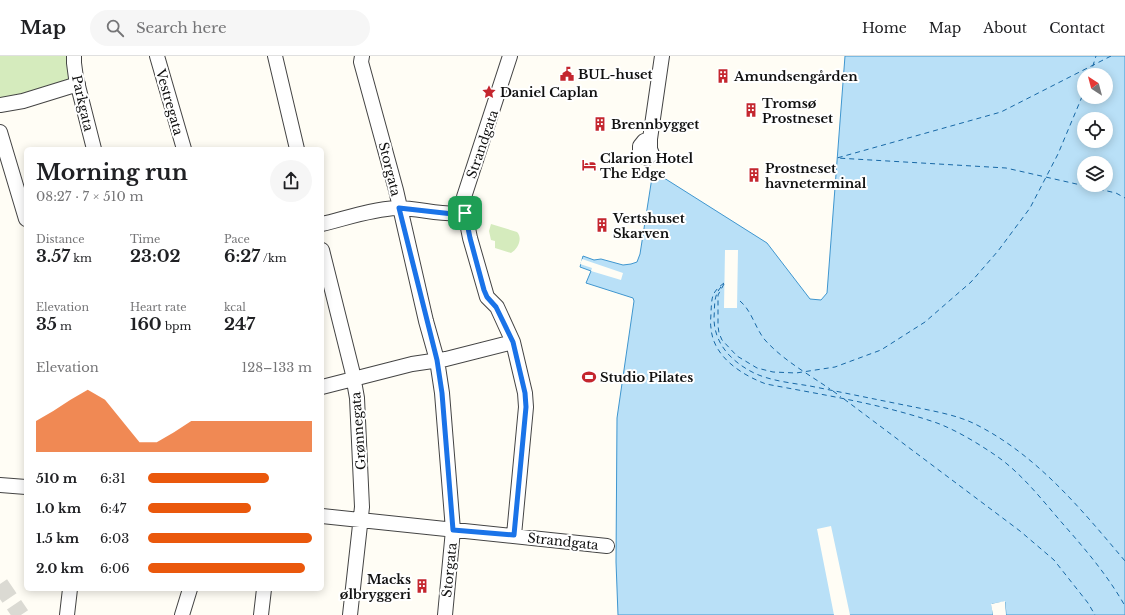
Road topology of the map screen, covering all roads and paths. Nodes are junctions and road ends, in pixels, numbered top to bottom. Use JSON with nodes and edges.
{"nodes":[{"id":1,"x":74,"y":56,"type":"edge"},
{"id":2,"x":157,"y":56,"type":"edge"},
{"id":3,"x":275,"y":56,"type":"edge"},
{"id":4,"x":362,"y":56,"type":"edge"},
{"id":5,"x":510,"y":56,"type":"edge"},
{"id":6,"x":658,"y":58,"type":"edge"},
{"id":7,"x":78,"y":84,"type":"junction"},
{"id":8,"x":0,"y":105,"type":"edge"},
{"id":9,"x":0,"y":132,"type":"edge"},
{"id":10,"x":650,"y":139,"type":"dead end"},
{"id":11,"x":94,"y":147,"type":"edge"},
{"id":12,"x":183,"y":147,"type":"edge"},
{"id":13,"x":297,"y":147,"type":"edge"},
{"id":14,"x":399,"y":208,"type":"junction"},
{"id":15,"x":24,"y":212,"type":"edge"},
{"id":16,"x":465,"y":213,"type":"junction"},
{"id":17,"x":324,"y":224,"type":"edge"},
{"id":18,"x":324,"y":258,"type":"edge"},
{"id":19,"x":513,"y":342,"type":"junction"},
{"id":20,"x":437,"y":360,"type":"junction"},
{"id":21,"x":353,"y":379,"type":"junction"},
{"id":22,"x":324,"y":386,"type":"edge"},
{"id":23,"x":0,"y":485,"type":"edge"},
{"id":24,"x":24,"y":487,"type":"edge"},
{"id":25,"x":324,"y":516,"type":"edge"},
{"id":26,"x":360,"y":519,"type":"junction"},
{"id":27,"x":453,"y":530,"type":"junction"},
{"id":28,"x":514,"y":535,"type":"junction"},
{"id":29,"x":607,"y":546,"type":"dead end"},
{"id":30,"x":70,"y":591,"type":"edge"},
{"id":31,"x":189,"y":591,"type":"edge"},
{"id":32,"x":264,"y":591,"type":"edge"},
{"id":33,"x":67,"y":615,"type":"edge"},
{"id":34,"x":182,"y":615,"type":"edge"},
{"id":35,"x":261,"y":615,"type":"edge"},
{"id":36,"x":350,"y":615,"type":"edge"},
{"id":37,"x":445,"y":615,"type":"edge"}],
"edges":[{"from":1,"to":7,"type":"street","name":"Parkgata"},
{"from":2,"to":12,"type":"street","name":"Vestregata"},
{"from":3,"to":13,"type":"street"},
{"from":4,"to":14,"type":"street","name":"Storgata"},
{"from":5,"to":16,"type":"street","name":"Strandgata"},
{"from":6,"to":10,"type":"street"},
{"from":7,"to":8,"type":"street"},
{"from":7,"to":11,"type":"street","name":"Parkgata"},
{"from":9,"to":15,"type":"street"},
{"from":14,"to":16,"type":"street"},
{"from":14,"to":17,"type":"street"},
{"from":14,"to":20,"type":"street","name":"Storgata"},
{"from":16,"to":19,"type":"street","name":"Strandgata"},
{"from":18,"to":21,"type":"street","name":"Grønnegata"},
{"from":19,"to":20,"type":"street"},
{"from":19,"to":28,"type":"street","name":"Strandgata"},
{"from":20,"to":21,"type":"street"},
{"from":20,"to":27,"type":"street","name":"Storgata"},
{"from":21,"to":22,"type":"street"},
{"from":21,"to":26,"type":"street","name":"Grønnegata"},
{"from":23,"to":24,"type":"street"},
{"from":25,"to":26,"type":"street"},
{"from":26,"to":27,"type":"street"},
{"from":26,"to":36,"type":"street","name":"Grønnegata"},
{"from":27,"to":28,"type":"street"},
{"from":27,"to":37,"type":"street","name":"Storgata"},
{"from":28,"to":29,"type":"street","name":"Strandgata"},
{"from":30,"to":33,"type":"street"},
{"from":31,"to":34,"type":"street"},
{"from":32,"to":35,"type":"street"}]}
